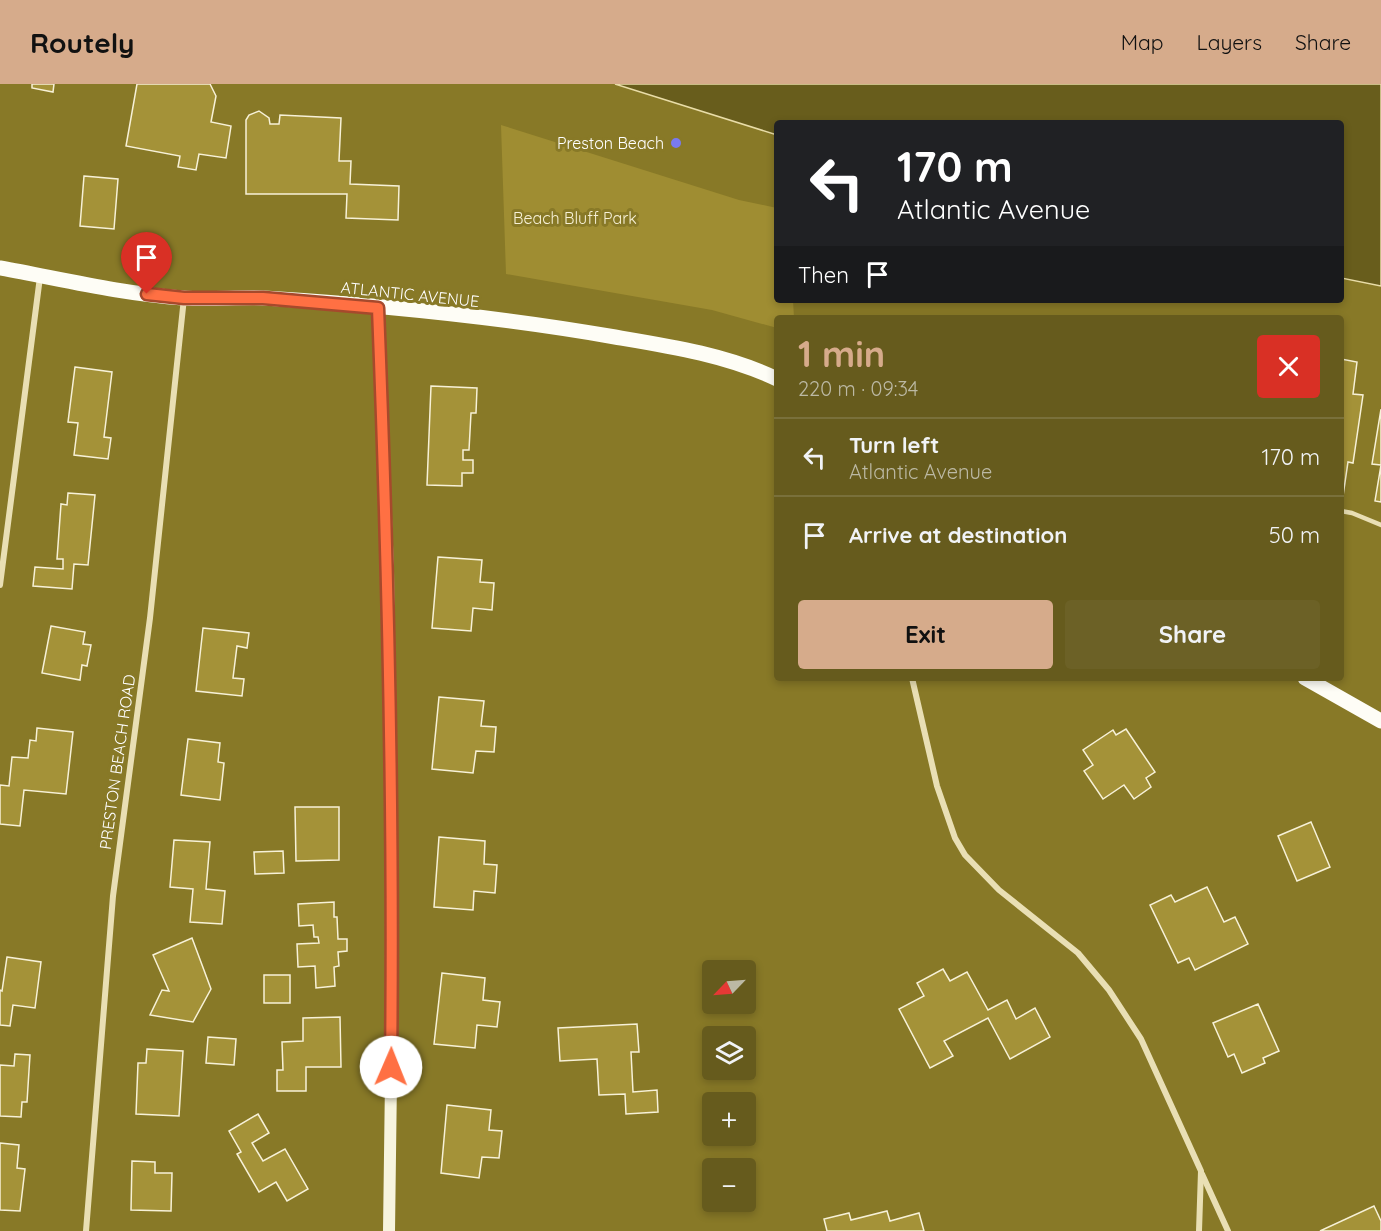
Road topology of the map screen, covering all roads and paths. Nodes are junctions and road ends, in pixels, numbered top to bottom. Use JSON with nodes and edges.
{"nodes":[{"id":1,"x":0,"y":268,"type":"edge"},
{"id":2,"x":40,"y":276,"type":"junction"},
{"id":3,"x":184,"y":298,"type":"junction"},
{"id":4,"x":378,"y":308,"type":"junction"},
{"id":5,"x":774,"y":378,"type":"edge"},
{"id":6,"x":1344,"y":512,"type":"edge"},
{"id":7,"x":1381,"y":525,"type":"edge"},
{"id":8,"x":0,"y":585,"type":"edge"},
{"id":9,"x":913,"y":681,"type":"edge"},
{"id":10,"x":1310,"y":681,"type":"edge"},
{"id":11,"x":1381,"y":721,"type":"edge"},
{"id":12,"x":1201,"y":1172,"type":"junction"},
{"id":13,"x":86,"y":1231,"type":"edge"},
{"id":14,"x":390,"y":1231,"type":"edge"},
{"id":15,"x":1199,"y":1231,"type":"edge"},
{"id":16,"x":1228,"y":1231,"type":"edge"}],
"edges":[{"from":1,"to":2,"type":"main road","name":"ATLANTIC AVENUE"},
{"from":2,"to":3,"type":"main road","name":"ATLANTIC AVENUE"},
{"from":2,"to":8,"type":"street"},
{"from":3,"to":4,"type":"main road","name":"ATLANTIC AVENUE"},
{"from":3,"to":13,"type":"street","name":"PRESTON BEACH ROAD"},
{"from":4,"to":5,"type":"main road","name":"ATLANTIC AVENUE"},
{"from":4,"to":14,"type":"street"},
{"from":6,"to":7,"type":"lane"},
{"from":9,"to":12,"type":"street"},
{"from":10,"to":11,"type":"main road"},
{"from":12,"to":15,"type":"street"},
{"from":12,"to":16,"type":"street"}]}
